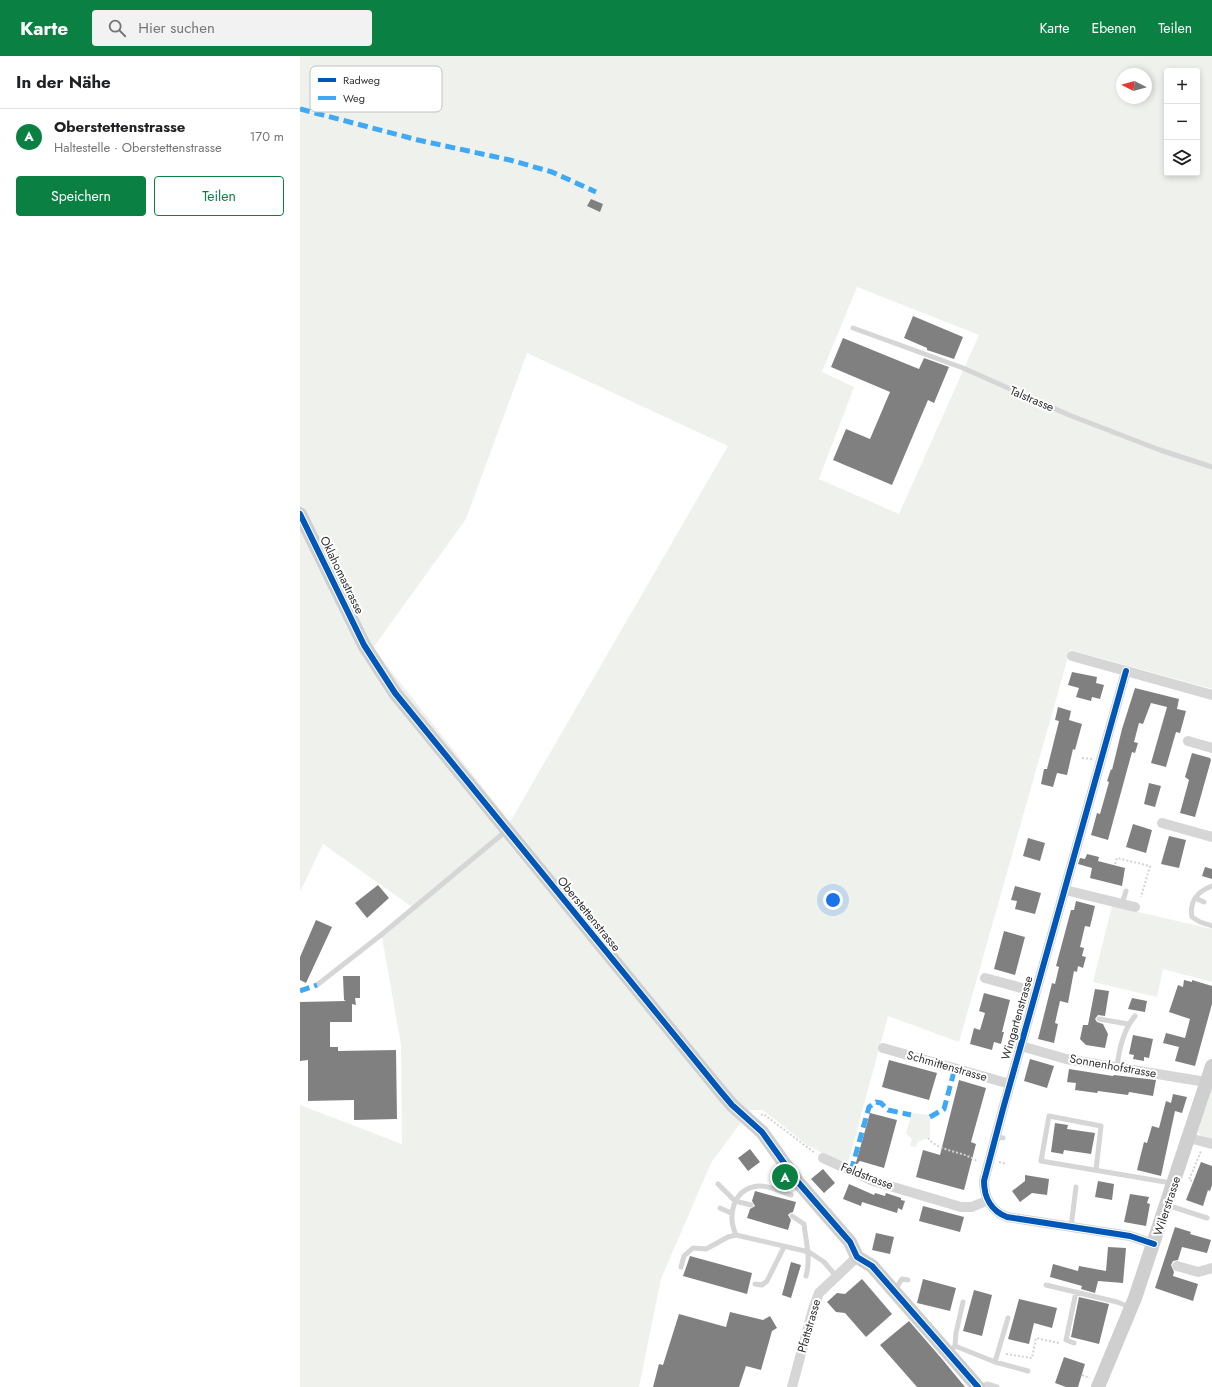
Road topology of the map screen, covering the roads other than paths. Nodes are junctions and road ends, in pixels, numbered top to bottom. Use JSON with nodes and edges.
{"nodes":[{"id":1,"x":853,"y":328,"type":"dead end"},
{"id":2,"x":1212,"y":467,"type":"edge"},
{"id":3,"x":300,"y":514,"type":"edge"},
{"id":4,"x":364,"y":645,"type":"joint"},
{"id":5,"x":1072,"y":656,"type":"dead end"},
{"id":6,"x":1126,"y":671,"type":"junction"},
{"id":7,"x":1212,"y":695,"type":"edge"},
{"id":8,"x":1188,"y":741,"type":"dead end"},
{"id":9,"x":1212,"y":748,"type":"edge"},
{"id":10,"x":1162,"y":824,"type":"dead end"},
{"id":11,"x":507,"y":830,"type":"junction"},
{"id":12,"x":1211,"y":834,"type":"edge"},
{"id":13,"x":1212,"y":886,"type":"edge"},
{"id":14,"x":1065,"y":890,"type":"junction"},
{"id":15,"x":1126,"y":891,"type":"dead end"},
{"id":16,"x":1195,"y":898,"type":"junction"},
{"id":17,"x":1204,"y":902,"type":"dead end"},
{"id":18,"x":1122,"y":904,"type":"junction"},
{"id":19,"x":1135,"y":907,"type":"dead end"},
{"id":20,"x":1212,"y":926,"type":"edge"},
{"id":21,"x":985,"y":978,"type":"dead end"},
{"id":22,"x":317,"y":985,"type":"dead end"},
{"id":23,"x":1036,"y":992,"type":"junction"},
{"id":24,"x":1136,"y":1016,"type":"dead end"},
{"id":25,"x":1099,"y":1019,"type":"dead end"},
{"id":26,"x":1128,"y":1024,"type":"junction"},
{"id":27,"x":1021,"y":1046,"type":"junction"},
{"id":28,"x":883,"y":1048,"type":"dead end"},
{"id":29,"x":1212,"y":1066,"type":"edge"},
{"id":30,"x":1117,"y":1067,"type":"junction"},
{"id":31,"x":1206,"y":1082,"type":"junction"},
{"id":32,"x":1010,"y":1084,"type":"junction"},
{"id":33,"x":1189,"y":1138,"type":"junction"},
{"id":34,"x":1207,"y":1145,"type":"edge"},
{"id":35,"x":823,"y":1158,"type":"road end"},
{"id":36,"x":1096,"y":1170,"type":"junction"},
{"id":37,"x":718,"y":1184,"type":"dead end"},
{"id":38,"x":1174,"y":1184,"type":"junction"},
{"id":39,"x":1076,"y":1187,"type":"dead end"},
{"id":40,"x":791,"y":1195,"type":"dead end"},
{"id":41,"x":735,"y":1200,"type":"junction"},
{"id":42,"x":988,"y":1200,"type":"junction"},
{"id":43,"x":751,"y":1205,"type":"dead end"},
{"id":44,"x":1167,"y":1205,"type":"junction"},
{"id":45,"x":720,"y":1208,"type":"dead end"},
{"id":46,"x":731,"y":1213,"type":"junction"},
{"id":47,"x":792,"y":1216,"type":"dead end"},
{"id":48,"x":1207,"y":1218,"type":"dead end"},
{"id":49,"x":1071,"y":1227,"type":"junction"},
{"id":50,"x":736,"y":1235,"type":"junction"},
{"id":51,"x":1154,"y":1244,"type":"junction"},
{"id":52,"x":784,"y":1247,"type":"junction"},
{"id":53,"x":809,"y":1252,"type":"junction"},
{"id":54,"x":857,"y":1257,"type":"junction"},
{"id":55,"x":1177,"y":1266,"type":"dead end"},
{"id":56,"x":681,"y":1267,"type":"dead end"},
{"id":57,"x":1212,"y":1268,"type":"edge"},
{"id":58,"x":806,"y":1276,"type":"dead end"},
{"id":59,"x":836,"y":1276,"type":"junction"},
{"id":60,"x":908,"y":1280,"type":"dead end"},
{"id":61,"x":755,"y":1284,"type":"dead end"},
{"id":62,"x":1046,"y":1285,"type":"dead end"},
{"id":63,"x":894,"y":1291,"type":"junction"},
{"id":64,"x":1076,"y":1292,"type":"junction"},
{"id":65,"x":964,"y":1302,"type":"dead end"},
{"id":66,"x":1132,"y":1307,"type":"junction"},
{"id":67,"x":1008,"y":1318,"type":"dead end"},
{"id":68,"x":1074,"y":1343,"type":"dead end"},
{"id":69,"x":952,"y":1349,"type":"junction"},
{"id":70,"x":995,"y":1362,"type":"junction"},
{"id":71,"x":1028,"y":1371,"type":"dead end"},
{"id":72,"x":1095,"y":1383,"type":"edge"},
{"id":73,"x":792,"y":1387,"type":"edge"},
{"id":74,"x":978,"y":1387,"type":"edge"},
{"id":75,"x":982,"y":1387,"type":"edge"},
{"id":76,"x":996,"y":1387,"type":"edge"}],
"edges":[{"from":1,"to":2,"type":"lane","name":"Talstrasse"},
{"from":3,"to":4,"type":"street","name":"Oklahomastrasse"},
{"from":4,"to":11,"type":"street","name":"Oberstettenstrasse"},
{"from":5,"to":6,"type":"street"},
{"from":6,"to":7,"type":"street"},
{"from":6,"to":14,"type":"street","name":"Wingartenstrasse"},
{"from":8,"to":9,"type":"street"},
{"from":10,"to":12,"type":"street"},
{"from":11,"to":22,"type":"lane"},
{"from":11,"to":54,"type":"street","name":"Oberstettenstrasse"},
{"from":13,"to":16,"type":"lane"},
{"from":14,"to":18,"type":"street"},
{"from":14,"to":23,"type":"street","name":"Wingartenstrasse"},
{"from":15,"to":18,"type":"lane"},
{"from":16,"to":17,"type":"lane"},
{"from":16,"to":20,"type":"lane"},
{"from":18,"to":19,"type":"street"},
{"from":21,"to":23,"type":"street"},
{"from":23,"to":27,"type":"street","name":"Wingartenstrasse"},
{"from":24,"to":26,"type":"lane"},
{"from":25,"to":26,"type":"lane"},
{"from":26,"to":30,"type":"lane"},
{"from":27,"to":30,"type":"street","name":"Sonnenhofstrasse"},
{"from":27,"to":32,"type":"street","name":"Wingartenstrasse"},
{"from":28,"to":32,"type":"street","name":"Schmittenstrasse"},
{"from":29,"to":31,"type":"street","name":"Wilerstrasse"},
{"from":30,"to":31,"type":"street","name":"Sonnenhofstrasse"},
{"from":31,"to":33,"type":"street","name":"Wilerstrasse"},
{"from":32,"to":42,"type":"street","name":"Wingartenstrasse"},
{"from":33,"to":34,"type":"street"},
{"from":33,"to":38,"type":"street","name":"Wilerstrasse"},
{"from":35,"to":42,"type":"street","name":"Feldstrasse"},
{"from":36,"to":36,"type":"lane"},
{"from":36,"to":38,"type":"lane"},
{"from":37,"to":41,"type":"lane"},
{"from":38,"to":44,"type":"street","name":"Wilerstrasse"},
{"from":39,"to":49,"type":"lane"},
{"from":40,"to":41,"type":"lane"},
{"from":41,"to":43,"type":"lane"},
{"from":41,"to":46,"type":"lane"},
{"from":42,"to":49,"type":"street"},
{"from":44,"to":48,"type":"lane"},
{"from":44,"to":51,"type":"street","name":"Wilerstrasse"},
{"from":45,"to":46,"type":"lane"},
{"from":46,"to":50,"type":"lane"},
{"from":47,"to":53,"type":"lane"},
{"from":49,"to":51,"type":"street"},
{"from":50,"to":52,"type":"lane"},
{"from":50,"to":56,"type":"lane"},
{"from":51,"to":66,"type":"street","name":"Wilerstrasse"},
{"from":52,"to":53,"type":"lane"},
{"from":52,"to":61,"type":"lane"},
{"from":53,"to":58,"type":"lane"},
{"from":53,"to":59,"type":"lane"},
{"from":54,"to":59,"type":"street","name":"Pfattstrasse"},
{"from":54,"to":63,"type":"street","name":"Oberstettenstrasse"},
{"from":55,"to":57,"type":"street"},
{"from":59,"to":73,"type":"street","name":"Pfattstrasse"},
{"from":60,"to":63,"type":"lane"},
{"from":62,"to":64,"type":"lane"},
{"from":63,"to":69,"type":"street","name":"Oberstettenstrasse"},
{"from":64,"to":66,"type":"lane"},
{"from":64,"to":68,"type":"lane"},
{"from":65,"to":69,"type":"lane"},
{"from":66,"to":72,"type":"street","name":"Wilerstrasse"},
{"from":67,"to":70,"type":"lane"},
{"from":69,"to":70,"type":"lane"},
{"from":69,"to":74,"type":"street","name":"Oberstettenstrasse"},
{"from":70,"to":71,"type":"lane"},
{"from":75,"to":76,"type":"lane"}]}
